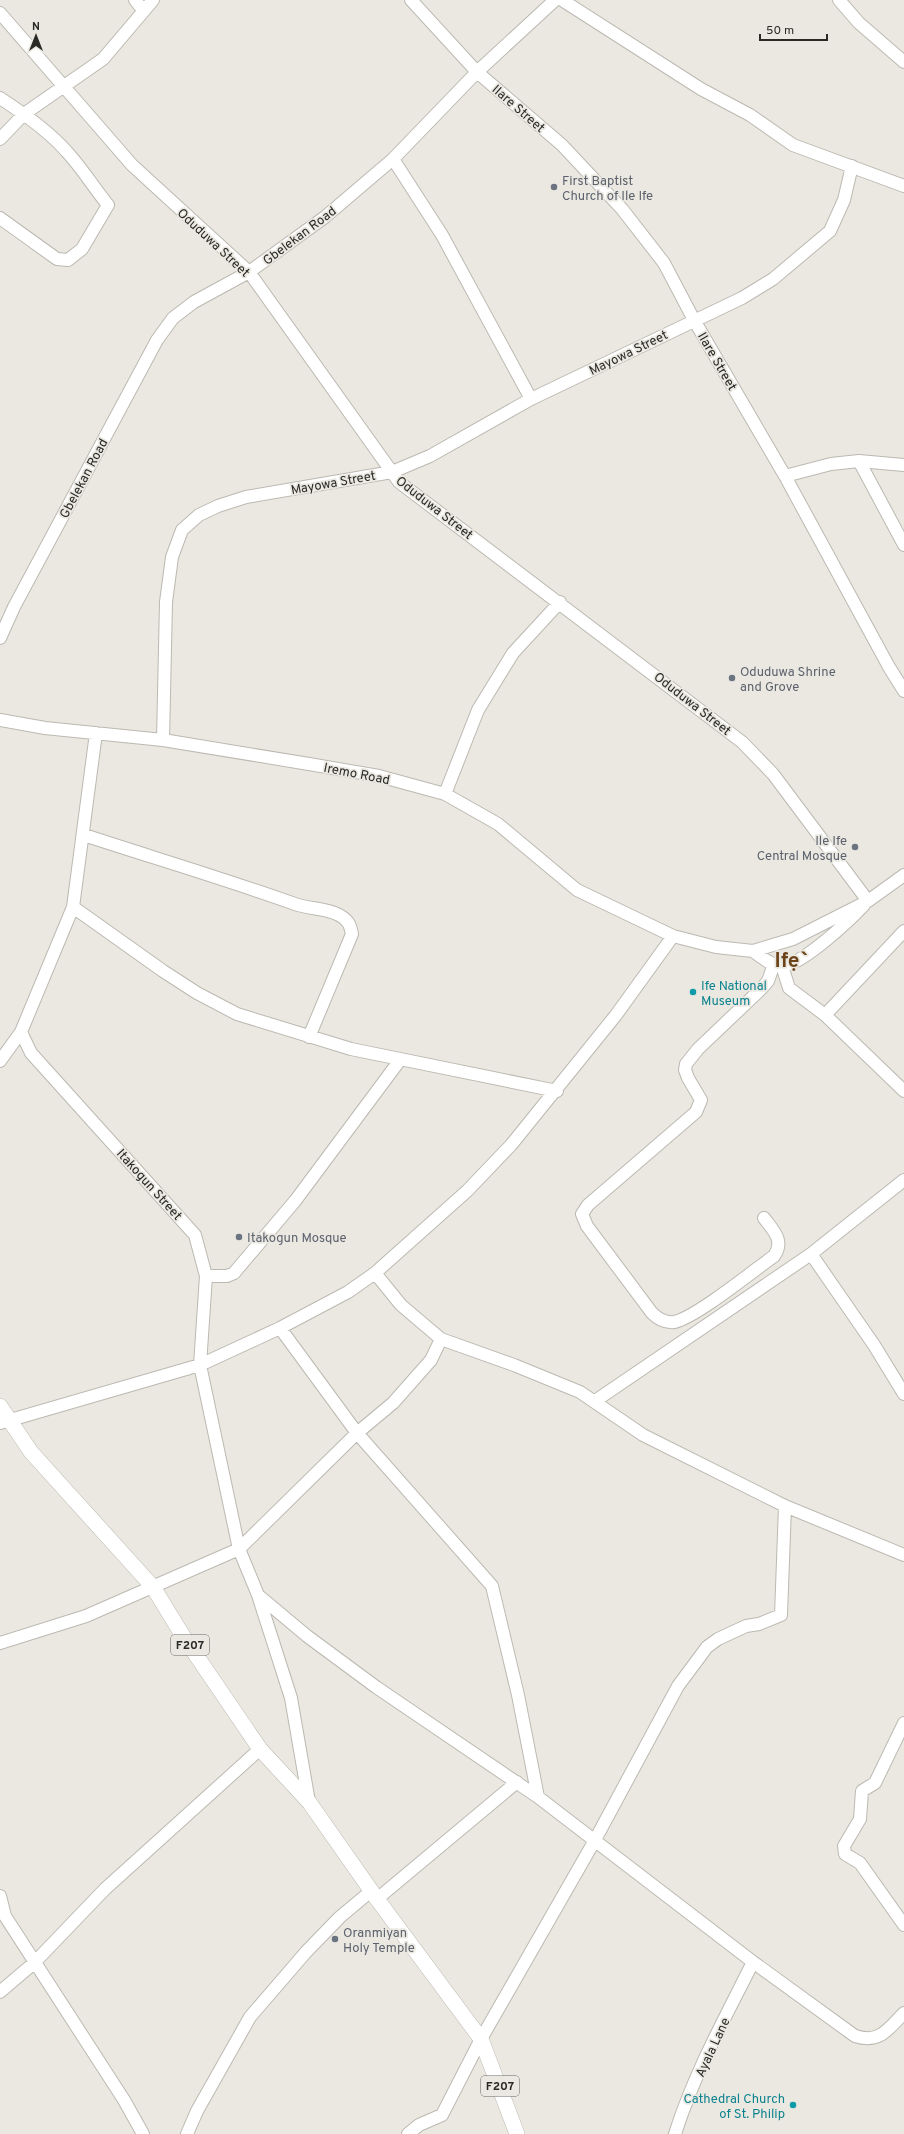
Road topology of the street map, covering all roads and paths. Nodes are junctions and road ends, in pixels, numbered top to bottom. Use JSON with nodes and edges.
{"nodes":[{"id":1,"x":135,"y":0,"type":"edge"},
{"id":2,"x":153,"y":0,"type":"edge"},
{"id":3,"x":411,"y":0,"type":"edge"},
{"id":4,"x":555,"y":0,"type":"edge"},
{"id":5,"x":562,"y":0,"type":"edge"},
{"id":6,"x":839,"y":0,"type":"edge"},
{"id":7,"x":143,"y":10,"type":"junction"},
{"id":8,"x":0,"y":13,"type":"edge"},
{"id":9,"x":904,"y":62,"type":"edge"},
{"id":10,"x":477,"y":72,"type":"junction"},
{"id":11,"x":65,"y":86,"type":"junction"},
{"id":12,"x":0,"y":98,"type":"edge"},
{"id":13,"x":24,"y":114,"type":"junction"},
{"id":14,"x":0,"y":139,"type":"edge"},
{"id":15,"x":393,"y":159,"type":"junction"},
{"id":16,"x":852,"y":166,"type":"junction"},
{"id":17,"x":904,"y":186,"type":"edge"},
{"id":18,"x":0,"y":218,"type":"edge"},
{"id":19,"x":249,"y":272,"type":"junction"},
{"id":20,"x":694,"y":320,"type":"junction"},
{"id":21,"x":531,"y":399,"type":"junction"},
{"id":22,"x":859,"y":461,"type":"junction"},
{"id":23,"x":904,"y":465,"type":"edge"},
{"id":24,"x":392,"y":472,"type":"junction"},
{"id":25,"x":785,"y":476,"type":"junction"},
{"id":26,"x":904,"y":545,"type":"edge"},
{"id":27,"x":560,"y":602,"type":"junction"},
{"id":28,"x":0,"y":638,"type":"edge"},
{"id":29,"x":904,"y":692,"type":"edge"},
{"id":30,"x":0,"y":720,"type":"edge"},
{"id":31,"x":96,"y":733,"type":"junction"},
{"id":32,"x":163,"y":740,"type":"junction"},
{"id":33,"x":445,"y":794,"type":"junction"},
{"id":34,"x":84,"y":836,"type":"junction"},
{"id":35,"x":904,"y":875,"type":"edge"},
{"id":36,"x":868,"y":901,"type":"junction"},
{"id":37,"x":73,"y":907,"type":"junction"},
{"id":38,"x":904,"y":931,"type":"edge"},
{"id":39,"x":673,"y":936,"type":"junction"},
{"id":40,"x":793,"y":939,"type":"junction"},
{"id":41,"x":753,"y":951,"type":"junction"},
{"id":42,"x":805,"y":956,"type":"junction"},
{"id":43,"x":778,"y":965,"type":"junction"},
{"id":44,"x":825,"y":1015,"type":"junction"},
{"id":45,"x":21,"y":1032,"type":"junction"},
{"id":46,"x":309,"y":1037,"type":"junction"},
{"id":47,"x":0,"y":1060,"type":"edge"},
{"id":48,"x":400,"y":1060,"type":"junction"},
{"id":49,"x":557,"y":1091,"type":"junction"},
{"id":50,"x":904,"y":1091,"type":"edge"},
{"id":51,"x":904,"y":1180,"type":"edge"},
{"id":52,"x":764,"y":1218,"type":"dead end"},
{"id":53,"x":811,"y":1254,"type":"junction"},
{"id":54,"x":375,"y":1273,"type":"junction"},
{"id":55,"x":206,"y":1276,"type":"junction"},
{"id":56,"x":280,"y":1328,"type":"junction"},
{"id":57,"x":441,"y":1339,"type":"junction"},
{"id":58,"x":200,"y":1365,"type":"junction"},
{"id":59,"x":904,"y":1394,"type":"edge"},
{"id":60,"x":595,"y":1401,"type":"junction"},
{"id":61,"x":0,"y":1406,"type":"edge"},
{"id":62,"x":4,"y":1421,"type":"edge"},
{"id":63,"x":357,"y":1433,"type":"junction"},
{"id":64,"x":785,"y":1506,"type":"junction"},
{"id":65,"x":239,"y":1549,"type":"junction"},
{"id":66,"x":904,"y":1555,"type":"edge"},
{"id":67,"x":153,"y":1587,"type":"junction"},
{"id":68,"x":258,"y":1595,"type":"junction"},
{"id":69,"x":0,"y":1642,"type":"edge"},
{"id":70,"x":904,"y":1724,"type":"edge"},
{"id":71,"x":260,"y":1749,"type":"junction"},
{"id":72,"x":517,"y":1782,"type":"junction"},
{"id":73,"x":538,"y":1797,"type":"junction"},
{"id":74,"x":309,"y":1802,"type":"junction"},
{"id":75,"x":595,"y":1840,"type":"junction"},
{"id":76,"x":374,"y":1895,"type":"junction"},
{"id":77,"x":0,"y":1896,"type":"edge"},
{"id":78,"x":904,"y":1925,"type":"edge"},
{"id":79,"x":753,"y":1962,"type":"junction"},
{"id":80,"x":34,"y":1963,"type":"junction"},
{"id":81,"x":0,"y":1992,"type":"edge"},
{"id":82,"x":904,"y":2013,"type":"edge"},
{"id":83,"x":481,"y":2039,"type":"junction"},
{"id":84,"x":143,"y":2134,"type":"edge"},
{"id":85,"x":187,"y":2134,"type":"edge"},
{"id":86,"x":408,"y":2134,"type":"edge"},
{"id":87,"x":517,"y":2134,"type":"edge"},
{"id":88,"x":675,"y":2134,"type":"edge"}],
"edges":[{"from":1,"to":7,"type":"street"},
{"from":2,"to":7,"type":"street"},
{"from":3,"to":10,"type":"street","name":"Ilare Street"},
{"from":4,"to":10,"type":"street","name":"Gbelekan Road"},
{"from":5,"to":16,"type":"street"},
{"from":6,"to":9,"type":"street"},
{"from":7,"to":11,"type":"street"},
{"from":8,"to":11,"type":"street","name":"Oduduwa Street"},
{"from":10,"to":15,"type":"street","name":"Gbelekan Road"},
{"from":10,"to":20,"type":"street","name":"Ilare Street"},
{"from":11,"to":13,"type":"street"},
{"from":11,"to":19,"type":"street","name":"Oduduwa Street"},
{"from":12,"to":13,"type":"street"},
{"from":13,"to":14,"type":"street"},
{"from":13,"to":18,"type":"street"},
{"from":15,"to":19,"type":"street","name":"Gbelekan Road"},
{"from":15,"to":21,"type":"street"},
{"from":16,"to":17,"type":"street"},
{"from":16,"to":20,"type":"street","name":"Mayowa Street"},
{"from":19,"to":24,"type":"street","name":"Oduduwa Street"},
{"from":19,"to":28,"type":"street","name":"Gbelekan Road"},
{"from":20,"to":21,"type":"street","name":"Mayowa Street"},
{"from":20,"to":25,"type":"street","name":"Ilare Street"},
{"from":21,"to":24,"type":"street","name":"Mayowa Street"},
{"from":22,"to":23,"type":"street"},
{"from":22,"to":25,"type":"street"},
{"from":22,"to":26,"type":"street"},
{"from":24,"to":27,"type":"street","name":"Oduduwa Street"},
{"from":24,"to":32,"type":"street","name":"Mayowa Street"},
{"from":25,"to":29,"type":"street","name":"Ilare Street"},
{"from":27,"to":33,"type":"street"},
{"from":27,"to":36,"type":"street","name":"Oduduwa Street"},
{"from":30,"to":31,"type":"street","name":"Iremo Road"},
{"from":31,"to":32,"type":"street","name":"Iremo Road"},
{"from":31,"to":34,"type":"street"},
{"from":32,"to":33,"type":"street","name":"Iremo Road"},
{"from":33,"to":39,"type":"street","name":"Iremo Road"},
{"from":34,"to":37,"type":"street"},
{"from":34,"to":46,"type":"street"},
{"from":35,"to":36,"type":"street"},
{"from":36,"to":40,"type":"street"},
{"from":36,"to":42,"type":"street"},
{"from":37,"to":45,"type":"street"},
{"from":37,"to":46,"type":"street"},
{"from":38,"to":44,"type":"street"},
{"from":39,"to":41,"type":"street","name":"Iremo Road"},
{"from":39,"to":49,"type":"street"},
{"from":40,"to":41,"type":"street"},
{"from":40,"to":42,"type":"street"},
{"from":41,"to":43,"type":"street"},
{"from":42,"to":43,"type":"street"},
{"from":43,"to":44,"type":"street"},
{"from":43,"to":52,"type":"street"},
{"from":44,"to":50,"type":"street"},
{"from":45,"to":47,"type":"street"},
{"from":45,"to":55,"type":"street","name":"Itakogun Street"},
{"from":46,"to":48,"type":"street"},
{"from":48,"to":49,"type":"street"},
{"from":48,"to":55,"type":"street"},
{"from":49,"to":54,"type":"street"},
{"from":51,"to":53,"type":"street"},
{"from":53,"to":59,"type":"street"},
{"from":53,"to":60,"type":"street"},
{"from":54,"to":56,"type":"street"},
{"from":54,"to":57,"type":"street"},
{"from":55,"to":58,"type":"street","name":"Itakogun Street"},
{"from":56,"to":58,"type":"street"},
{"from":56,"to":63,"type":"street"},
{"from":57,"to":60,"type":"street"},
{"from":57,"to":63,"type":"street"},
{"from":58,"to":62,"type":"street"},
{"from":58,"to":65,"type":"street","name":"Itakogun Street"},
{"from":60,"to":64,"type":"street"},
{"from":61,"to":62,"type":"main road","number":"F207"},
{"from":62,"to":67,"type":"main road","number":"F207"},
{"from":63,"to":65,"type":"street"},
{"from":63,"to":73,"type":"street"},
{"from":64,"to":66,"type":"street"},
{"from":64,"to":75,"type":"street"},
{"from":65,"to":67,"type":"street"},
{"from":65,"to":68,"type":"street","name":"Itakogun Street"},
{"from":67,"to":69,"type":"street"},
{"from":67,"to":71,"type":"main road","number":"F207"},
{"from":68,"to":72,"type":"street"},
{"from":68,"to":74,"type":"street","name":"Itakogun Street"},
{"from":70,"to":78,"type":"street"},
{"from":71,"to":74,"type":"main road","number":"F207"},
{"from":71,"to":80,"type":"street"},
{"from":72,"to":73,"type":"street"},
{"from":72,"to":76,"type":"street"},
{"from":73,"to":75,"type":"street"},
{"from":74,"to":76,"type":"main road","number":"F207"},
{"from":75,"to":79,"type":"street"},
{"from":75,"to":83,"type":"street"},
{"from":76,"to":83,"type":"main road","number":"F207"},
{"from":76,"to":85,"type":"street"},
{"from":77,"to":80,"type":"street"},
{"from":79,"to":82,"type":"street"},
{"from":79,"to":88,"type":"street","name":"Ayala Lane"},
{"from":80,"to":81,"type":"street"},
{"from":80,"to":84,"type":"street"},
{"from":83,"to":86,"type":"street"},
{"from":83,"to":87,"type":"main road","number":"F207"}]}
